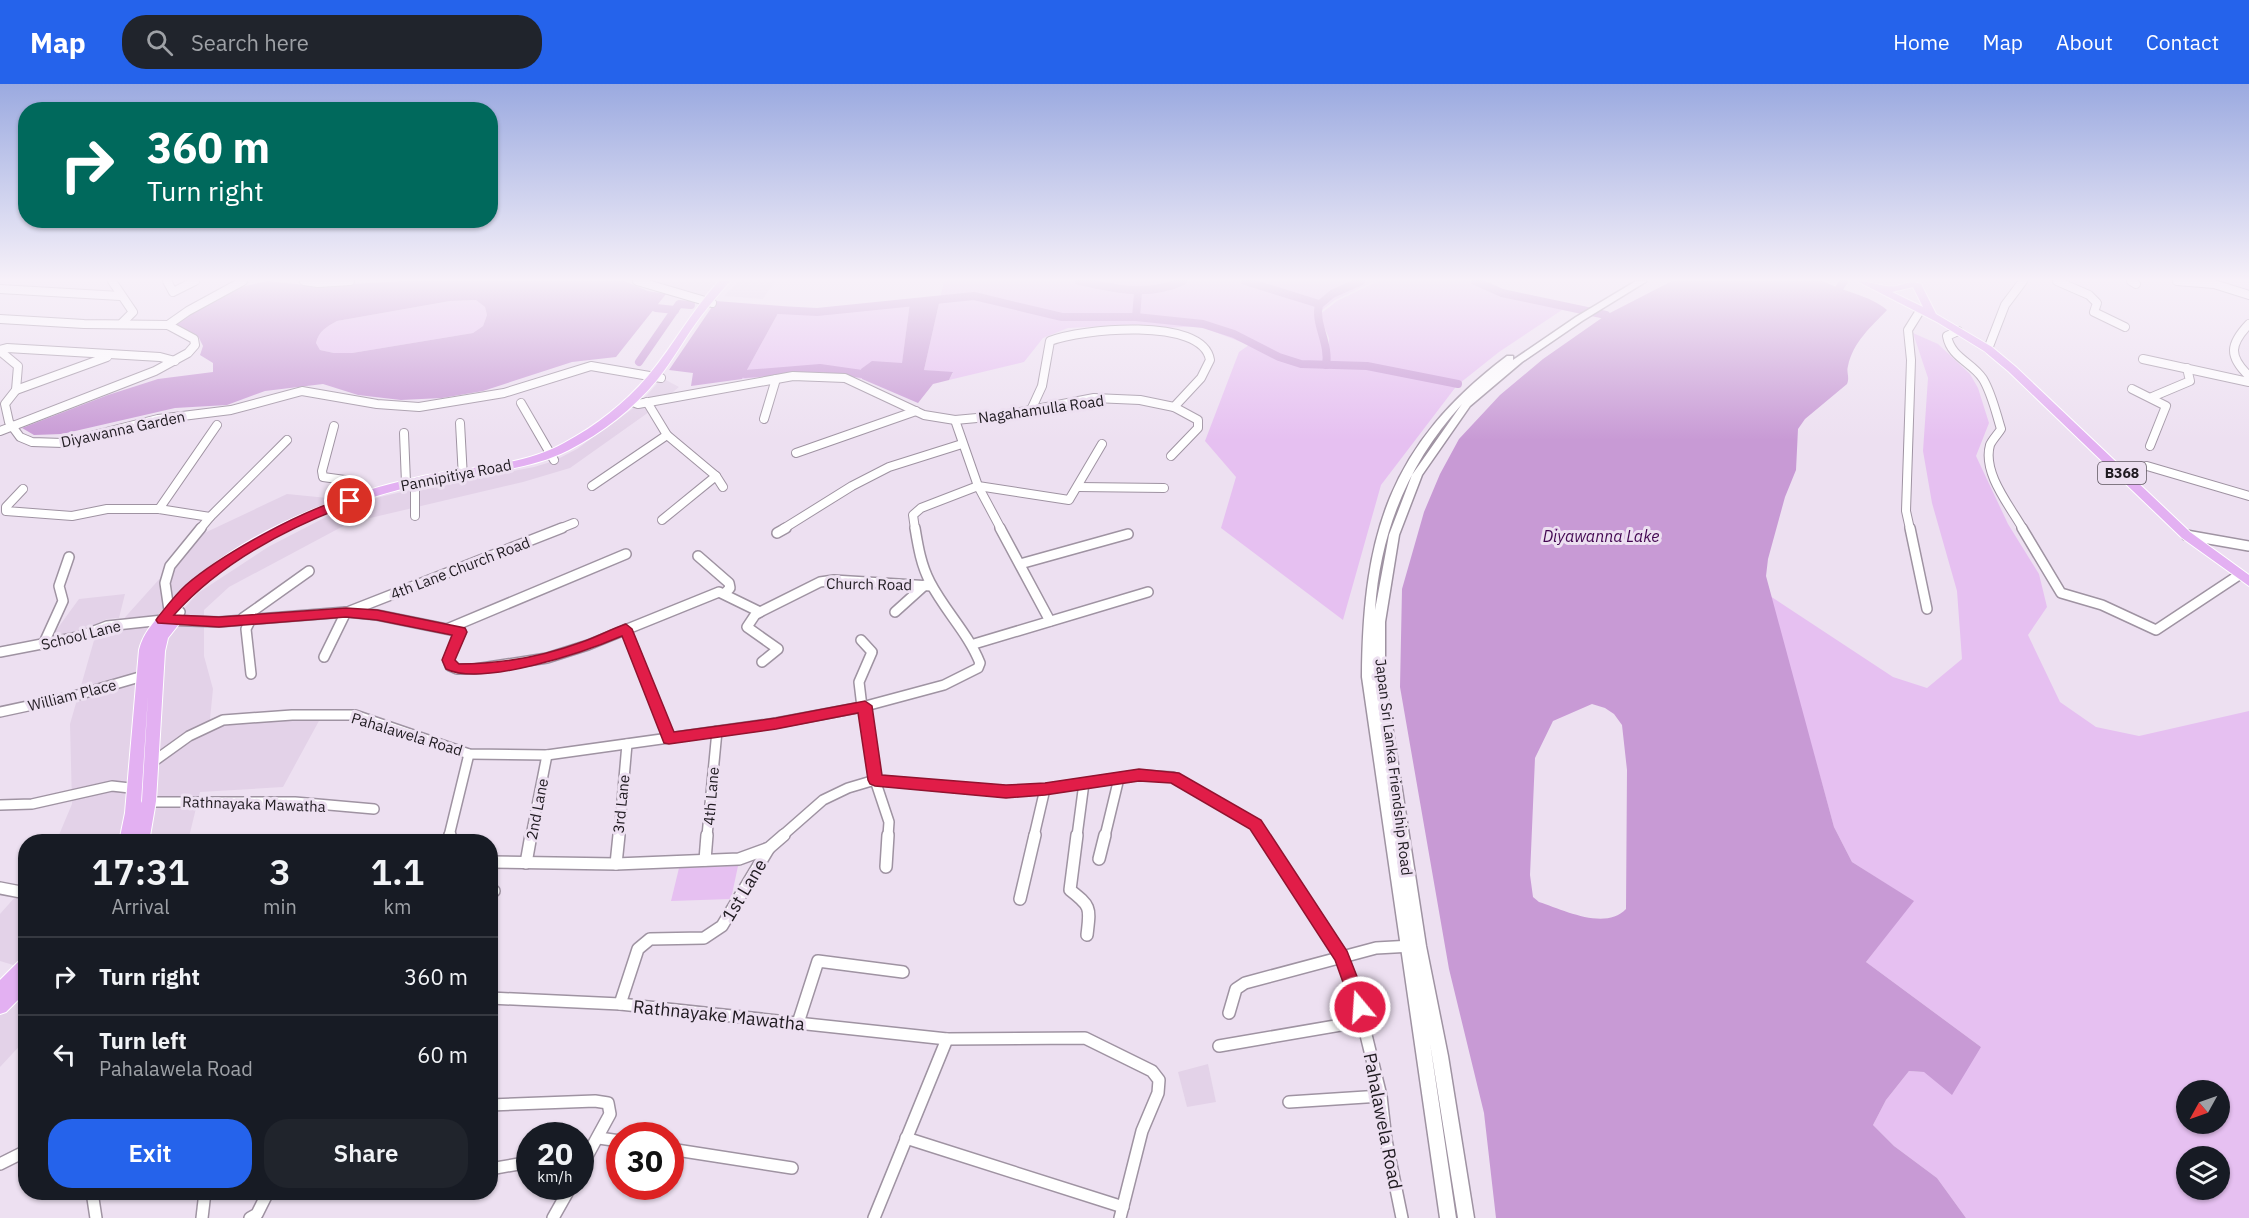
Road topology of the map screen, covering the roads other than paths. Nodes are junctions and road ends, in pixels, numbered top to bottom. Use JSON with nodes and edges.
{"nodes":[{"id":1,"x":185,"y":334,"type":"edge"},
{"id":2,"x":687,"y":334,"type":"edge"},
{"id":3,"x":1069,"y":334,"type":"edge"},
{"id":4,"x":1180,"y":334,"type":"edge"},
{"id":5,"x":1554,"y":334,"type":"edge"},
{"id":6,"x":1908,"y":334,"type":"edge"},
{"id":7,"x":1952,"y":334,"type":"edge"},
{"id":8,"x":1963,"y":334,"type":"edge"},
{"id":9,"x":1993,"y":334,"type":"edge"},
{"id":10,"x":2239,"y":334,"type":"edge"},
{"id":11,"x":1988,"y":349,"type":"junction"},
{"id":12,"x":0,"y":351,"type":"edge"},
{"id":13,"x":112,"y":355,"type":"junction"},
{"id":14,"x":2143,"y":358,"type":"dead end"},
{"id":15,"x":175,"y":361,"type":"junction"},
{"id":16,"x":2187,"y":368,"type":"junction"},
{"id":17,"x":2249,"y":376,"type":"edge"},
{"id":18,"x":657,"y":378,"type":"junction"},
{"id":19,"x":776,"y":378,"type":"junction"},
{"id":20,"x":2249,"y":382,"type":"edge"},
{"id":21,"x":2132,"y":389,"type":"dead end"},
{"id":22,"x":16,"y":390,"type":"junction"},
{"id":23,"x":2152,"y":397,"type":"junction"},
{"id":24,"x":638,"y":402,"type":"junction"},
{"id":25,"x":521,"y":403,"type":"dead end"},
{"id":26,"x":1174,"y":407,"type":"junction"},
{"id":27,"x":1031,"y":410,"type":"junction"},
{"id":28,"x":916,"y":411,"type":"junction"},
{"id":29,"x":764,"y":419,"type":"dead end"},
{"id":30,"x":955,"y":420,"type":"junction"},
{"id":31,"x":459,"y":423,"type":"dead end"},
{"id":32,"x":217,"y":425,"type":"dead end"},
{"id":33,"x":334,"y":426,"type":"dead end"},
{"id":34,"x":12,"y":427,"type":"junction"},
{"id":35,"x":0,"y":431,"type":"edge"},
{"id":36,"x":404,"y":433,"type":"dead end"},
{"id":37,"x":667,"y":435,"type":"junction"},
{"id":38,"x":287,"y":440,"type":"dead end"},
{"id":39,"x":962,"y":444,"type":"junction"},
{"id":40,"x":1102,"y":444,"type":"dead end"},
{"id":41,"x":2150,"y":446,"type":"dead end"},
{"id":42,"x":796,"y":453,"type":"dead end"},
{"id":43,"x":1171,"y":456,"type":"dead end"},
{"id":44,"x":552,"y":458,"type":"junction"},
{"id":45,"x":2120,"y":470,"type":"junction"},
{"id":46,"x":464,"y":475,"type":"junction"},
{"id":47,"x":716,"y":476,"type":"junction"},
{"id":48,"x":410,"y":486,"type":"junction"},
{"id":49,"x":592,"y":486,"type":"dead end"},
{"id":50,"x":978,"y":486,"type":"junction"},
{"id":51,"x":723,"y":487,"type":"dead end"},
{"id":52,"x":1078,"y":487,"type":"junction"},
{"id":53,"x":1164,"y":488,"type":"dead end"},
{"id":54,"x":24,"y":489,"type":"dead end"},
{"id":55,"x":2249,"y":496,"type":"edge"},
{"id":56,"x":350,"y":501,"type":"junction"},
{"id":57,"x":159,"y":509,"type":"junction"},
{"id":58,"x":415,"y":516,"type":"dead end"},
{"id":59,"x":210,"y":517,"type":"junction"},
{"id":60,"x":662,"y":520,"type":"dead end"},
{"id":61,"x":574,"y":523,"type":"dead end"},
{"id":62,"x":777,"y":533,"type":"dead end"},
{"id":63,"x":1128,"y":534,"type":"dead end"},
{"id":64,"x":2186,"y":535,"type":"junction"},
{"id":65,"x":2249,"y":546,"type":"edge"},
{"id":66,"x":626,"y":554,"type":"dead end"},
{"id":67,"x":698,"y":556,"type":"dead end"},
{"id":68,"x":69,"y":557,"type":"dead end"},
{"id":69,"x":1020,"y":564,"type":"junction"},
{"id":70,"x":309,"y":570,"type":"dead end"},
{"id":71,"x":2244,"y":578,"type":"edge"},
{"id":72,"x":928,"y":585,"type":"junction"},
{"id":73,"x":1148,"y":592,"type":"dead end"},
{"id":74,"x":725,"y":593,"type":"junction"},
{"id":75,"x":1927,"y":609,"type":"dead end"},
{"id":76,"x":346,"y":612,"type":"junction"},
{"id":77,"x":760,"y":612,"type":"junction"},
{"id":78,"x":896,"y":612,"type":"dead end"},
{"id":79,"x":171,"y":615,"type":"junction"},
{"id":80,"x":246,"y":619,"type":"junction"},
{"id":81,"x":1050,"y":621,"type":"junction"},
{"id":82,"x":626,"y":629,"type":"junction"},
{"id":83,"x":445,"y":630,"type":"junction"},
{"id":84,"x":861,"y":640,"type":"dead end"},
{"id":85,"x":974,"y":644,"type":"junction"},
{"id":86,"x":43,"y":645,"type":"junction"},
{"id":87,"x":0,"y":652,"type":"edge"},
{"id":88,"x":324,"y":657,"type":"dead end"},
{"id":89,"x":762,"y":662,"type":"dead end"},
{"id":90,"x":251,"y":674,"type":"dead end"},
{"id":91,"x":143,"y":676,"type":"junction"},
{"id":92,"x":863,"y":706,"type":"junction"},
{"id":93,"x":0,"y":712,"type":"edge"},
{"id":94,"x":717,"y":731,"type":"junction"},
{"id":95,"x":669,"y":738,"type":"junction"},
{"id":96,"x":627,"y":744,"type":"junction"},
{"id":97,"x":469,"y":754,"type":"junction"},
{"id":98,"x":547,"y":755,"type":"junction"},
{"id":99,"x":150,"y":764,"type":"junction"},
{"id":100,"x":135,"y":768,"type":"junction"},
{"id":101,"x":1119,"y":778,"type":"junction"},
{"id":102,"x":875,"y":780,"type":"junction"},
{"id":103,"x":1084,"y":783,"type":"junction"},
{"id":104,"x":149,"y":786,"type":"junction"},
{"id":105,"x":1045,"y":789,"type":"junction"},
{"id":106,"x":135,"y":790,"type":"junction"},
{"id":107,"x":149,"y":801,"type":"junction"},
{"id":108,"x":0,"y":805,"type":"edge"},
{"id":109,"x":135,"y":805,"type":"junction"},
{"id":110,"x":374,"y":809,"type":"dead end"},
{"id":111,"x":129,"y":834,"type":"edge"},
{"id":112,"x":143,"y":834,"type":"edge"},
{"id":113,"x":450,"y":834,"type":"edge"},
{"id":114,"x":769,"y":848,"type":"junction"},
{"id":115,"x":1099,"y":859,"type":"dead end"},
{"id":116,"x":705,"y":860,"type":"junction"},
{"id":117,"x":498,"y":862,"type":"edge"},
{"id":118,"x":526,"y":863,"type":"junction"},
{"id":119,"x":616,"y":864,"type":"junction"},
{"id":120,"x":886,"y":867,"type":"dead end"},
{"id":121,"x":0,"y":888,"type":"edge"},
{"id":122,"x":18,"y":891,"type":"edge"},
{"id":123,"x":1020,"y":898,"type":"dead end"},
{"id":124,"x":1087,"y":935,"type":"dead end"},
{"id":125,"x":1413,"y":946,"type":"junction"},
{"id":126,"x":1342,"y":956,"type":"junction"},
{"id":127,"x":903,"y":972,"type":"dead end"},
{"id":128,"x":18,"y":973,"type":"edge"},
{"id":129,"x":18,"y":988,"type":"edge"},
{"id":130,"x":0,"y":991,"type":"edge"},
{"id":131,"x":498,"y":998,"type":"edge"},
{"id":132,"x":621,"y":1004,"type":"junction"},
{"id":133,"x":0,"y":1006,"type":"edge"},
{"id":134,"x":1229,"y":1013,"type":"dead end"},
{"id":135,"x":1364,"y":1021,"type":"junction"},
{"id":136,"x":798,"y":1023,"type":"junction"},
{"id":137,"x":946,"y":1039,"type":"junction"},
{"id":138,"x":1219,"y":1046,"type":"dead end"},
{"id":139,"x":1381,"y":1096,"type":"junction"},
{"id":140,"x":1289,"y":1102,"type":"dead end"},
{"id":141,"x":498,"y":1105,"type":"edge"},
{"id":142,"x":599,"y":1138,"type":"junction"},
{"id":143,"x":906,"y":1138,"type":"junction"},
{"id":144,"x":606,"y":1139,"type":"edge"},
{"id":145,"x":594,"y":1143,"type":"edge"},
{"id":146,"x":684,"y":1151,"type":"edge"},
{"id":147,"x":18,"y":1155,"type":"edge"},
{"id":148,"x":0,"y":1164,"type":"edge"},
{"id":149,"x":516,"y":1164,"type":"edge"},
{"id":150,"x":498,"y":1168,"type":"edge"},
{"id":151,"x":792,"y":1168,"type":"dead end"},
{"id":152,"x":93,"y":1200,"type":"edge"},
{"id":153,"x":204,"y":1200,"type":"edge"},
{"id":154,"x":263,"y":1200,"type":"edge"},
{"id":155,"x":563,"y":1200,"type":"edge"},
{"id":156,"x":1121,"y":1213,"type":"edge"},
{"id":157,"x":96,"y":1218,"type":"edge"},
{"id":158,"x":202,"y":1218,"type":"edge"},
{"id":159,"x":250,"y":1218,"type":"edge"},
{"id":160,"x":553,"y":1218,"type":"edge"},
{"id":161,"x":874,"y":1218,"type":"edge"},
{"id":162,"x":1402,"y":1218,"type":"edge"},
{"id":163,"x":1448,"y":1218,"type":"edge"},
{"id":164,"x":1466,"y":1218,"type":"edge"}],
"edges":[{"from":1,"to":15,"type":"street"},
{"from":2,"to":18,"type":"main road","name":"Pannipitiya Road"},
{"from":3,"to":27,"type":"street"},
{"from":4,"to":26,"type":"street"},
{"from":5,"to":125,"type":"main road","name":"Japan Sri Lanka Friendship Road"},
{"from":6,"to":75,"type":"street"},
{"from":7,"to":71,"type":"street"},
{"from":8,"to":11,"type":"main road","number":"B368"},
{"from":9,"to":11,"type":"street"},
{"from":10,"to":17,"type":"street"},
{"from":11,"to":45,"type":"main road","number":"B368"},
{"from":12,"to":13,"type":"street"},
{"from":12,"to":22,"type":"street"},
{"from":13,"to":15,"type":"street"},
{"from":13,"to":22,"type":"street"},
{"from":14,"to":16,"type":"street"},
{"from":15,"to":34,"type":"street"},
{"from":16,"to":20,"type":"street"},
{"from":16,"to":23,"type":"street"},
{"from":18,"to":24,"type":"main road","name":"Pannipitiya Road"},
{"from":18,"to":34,"type":"street","name":"Diyawanna Garden"},
{"from":19,"to":24,"type":"street","name":"Nagahamulla Road"},
{"from":19,"to":28,"type":"street","name":"Nagahamulla Road"},
{"from":19,"to":29,"type":"street"},
{"from":21,"to":23,"type":"street"},
{"from":22,"to":34,"type":"street"},
{"from":23,"to":41,"type":"street"},
{"from":24,"to":37,"type":"street"},
{"from":24,"to":44,"type":"main road","name":"Pannipitiya Road"},
{"from":25,"to":44,"type":"street"},
{"from":26,"to":27,"type":"street","name":"Nagahamulla Road"},
{"from":26,"to":43,"type":"street"},
{"from":27,"to":30,"type":"street","name":"Nagahamulla Road"},
{"from":28,"to":30,"type":"street","name":"Nagahamulla Road"},
{"from":28,"to":42,"type":"street"},
{"from":30,"to":39,"type":"street"},
{"from":31,"to":46,"type":"street"},
{"from":32,"to":57,"type":"street"},
{"from":33,"to":56,"type":"street"},
{"from":34,"to":35,"type":"street"},
{"from":36,"to":48,"type":"street"},
{"from":37,"to":47,"type":"street"},
{"from":37,"to":49,"type":"street"},
{"from":38,"to":59,"type":"street"},
{"from":39,"to":50,"type":"street"},
{"from":39,"to":62,"type":"street"},
{"from":40,"to":52,"type":"street"},
{"from":44,"to":46,"type":"main road","name":"Pannipitiya Road"},
{"from":45,"to":55,"type":"street"},
{"from":45,"to":64,"type":"main road","number":"B368"},
{"from":46,"to":48,"type":"main road","name":"Pannipitiya Road"},
{"from":47,"to":51,"type":"street"},
{"from":47,"to":60,"type":"street"},
{"from":48,"to":56,"type":"main road","name":"Pannipitiya Road"},
{"from":48,"to":58,"type":"street"},
{"from":48,"to":79,"type":"main road","name":"Pannipitiya Road"},
{"from":50,"to":52,"type":"street"},
{"from":50,"to":69,"type":"street"},
{"from":50,"to":72,"type":"street"},
{"from":52,"to":53,"type":"street"},
{"from":54,"to":57,"type":"street"},
{"from":56,"to":79,"type":"main road","name":"Pannipitiya Road"},
{"from":57,"to":59,"type":"street"},
{"from":59,"to":79,"type":"street"},
{"from":61,"to":76,"type":"street","name":"4th Lane Church Road"},
{"from":63,"to":69,"type":"street"},
{"from":64,"to":65,"type":"street"},
{"from":64,"to":71,"type":"main road","number":"B368"},
{"from":66,"to":83,"type":"street"},
{"from":67,"to":74,"type":"street"},
{"from":68,"to":86,"type":"street"},
{"from":69,"to":81,"type":"street"},
{"from":70,"to":80,"type":"street"},
{"from":72,"to":77,"type":"street","name":"Church Road"},
{"from":72,"to":78,"type":"street"},
{"from":72,"to":85,"type":"street"},
{"from":73,"to":81,"type":"street"},
{"from":74,"to":77,"type":"street"},
{"from":74,"to":82,"type":"street"},
{"from":76,"to":80,"type":"street"},
{"from":76,"to":83,"type":"street"},
{"from":76,"to":88,"type":"street"},
{"from":77,"to":89,"type":"street"},
{"from":79,"to":80,"type":"street"},
{"from":79,"to":86,"type":"street","name":"School Lane"},
{"from":79,"to":91,"type":"main road","name":"Pannipitiya Road"},
{"from":79,"to":99,"type":"main road","name":"Pannipitiya Road"},
{"from":80,"to":90,"type":"street"},
{"from":81,"to":85,"type":"street"},
{"from":82,"to":83,"type":"street"},
{"from":82,"to":95,"type":"street"},
{"from":84,"to":92,"type":"street"},
{"from":85,"to":92,"type":"street","name":"Pahalawela Road"},
{"from":86,"to":87,"type":"street","name":"School Lane"},
{"from":91,"to":93,"type":"street","name":"William Place"},
{"from":91,"to":100,"type":"main road","name":"Pannipitiya Road"},
{"from":92,"to":94,"type":"street","name":"Pahalawela Road"},
{"from":92,"to":102,"type":"street"},
{"from":94,"to":95,"type":"street","name":"Pahalawela Road"},
{"from":94,"to":116,"type":"street","name":"4th Lane"},
{"from":95,"to":96,"type":"street","name":"Pahalawela Road"},
{"from":96,"to":98,"type":"street","name":"Pahalawela Road"},
{"from":96,"to":119,"type":"street","name":"3rd Lane"},
{"from":97,"to":98,"type":"street","name":"Pahalawela Road"},
{"from":97,"to":99,"type":"street","name":"Pahalawela Road"},
{"from":97,"to":113,"type":"street"},
{"from":98,"to":118,"type":"street","name":"2nd Lane"},
{"from":99,"to":100,"type":"street","name":"Pahalawela Road"},
{"from":99,"to":104,"type":"main road","name":"Pannipitiya Road"},
{"from":100,"to":106,"type":"main road","name":"Pannipitiya Road"},
{"from":101,"to":103,"type":"street","name":"Pahalawela Road"},
{"from":101,"to":115,"type":"street"},
{"from":101,"to":126,"type":"street","name":"Pahalawela Road"},
{"from":102,"to":105,"type":"street","name":"Pahalawela Road"},
{"from":102,"to":114,"type":"street","name":"Pahalawela Road"},
{"from":102,"to":120,"type":"street"},
{"from":103,"to":105,"type":"street","name":"Pahalawela Road"},
{"from":103,"to":124,"type":"street"},
{"from":104,"to":106,"type":"street"},
{"from":104,"to":107,"type":"main road","name":"Pannipitiya Road"},
{"from":105,"to":123,"type":"street"},
{"from":106,"to":108,"type":"street"},
{"from":106,"to":109,"type":"main road","name":"Pannipitiya Road"},
{"from":107,"to":109,"type":"street","name":"Rathnayaka Mawatha"},
{"from":107,"to":110,"type":"street","name":"Rathnayaka Mawatha"},
{"from":107,"to":112,"type":"main road","name":"Pannipitiya Road"},
{"from":109,"to":111,"type":"main road","name":"Pannipitiya Road"},
{"from":114,"to":116,"type":"street","name":"Pahalawela Road"},
{"from":114,"to":132,"type":"street","name":"1st Lane"},
{"from":116,"to":119,"type":"street","name":"Pahalawela Road"},
{"from":117,"to":118,"type":"street","name":"Pahalawela Road"},
{"from":118,"to":119,"type":"street","name":"Pahalawela Road"},
{"from":121,"to":122,"type":"street"},
{"from":125,"to":126,"type":"street"},
{"from":125,"to":163,"type":"main road","name":"Japan Sri Lanka Friendship Road"},
{"from":125,"to":164,"type":"main road","name":"Japan Sri Lanka Friendship Road"},
{"from":126,"to":134,"type":"street"},
{"from":126,"to":135,"type":"street","name":"Pahalawela Road"},
{"from":127,"to":136,"type":"street"},
{"from":128,"to":130,"type":"main road"},
{"from":129,"to":133,"type":"main road"},
{"from":131,"to":132,"type":"street","name":"Rathnayake Mawatha"},
{"from":132,"to":136,"type":"street","name":"Rathnayake Mawatha"},
{"from":135,"to":138,"type":"street"},
{"from":135,"to":139,"type":"street","name":"Pahalawela Road"},
{"from":136,"to":137,"type":"street","name":"Rathnayake Mawatha"},
{"from":137,"to":143,"type":"street"},
{"from":137,"to":156,"type":"street","name":"Rathnayake Mawatha"},
{"from":139,"to":140,"type":"street"},
{"from":139,"to":162,"type":"street","name":"Pahalawela Road"},
{"from":141,"to":142,"type":"street"},
{"from":142,"to":144,"type":"street"},
{"from":142,"to":145,"type":"street"},
{"from":143,"to":156,"type":"street","name":"Rathnayake Mawatha"},
{"from":143,"to":161,"type":"street"},
{"from":146,"to":151,"type":"street"},
{"from":147,"to":148,"type":"street"},
{"from":149,"to":150,"type":"street"},
{"from":152,"to":157,"type":"street"},
{"from":153,"to":158,"type":"street"},
{"from":154,"to":159,"type":"street"},
{"from":155,"to":160,"type":"street"}]}
